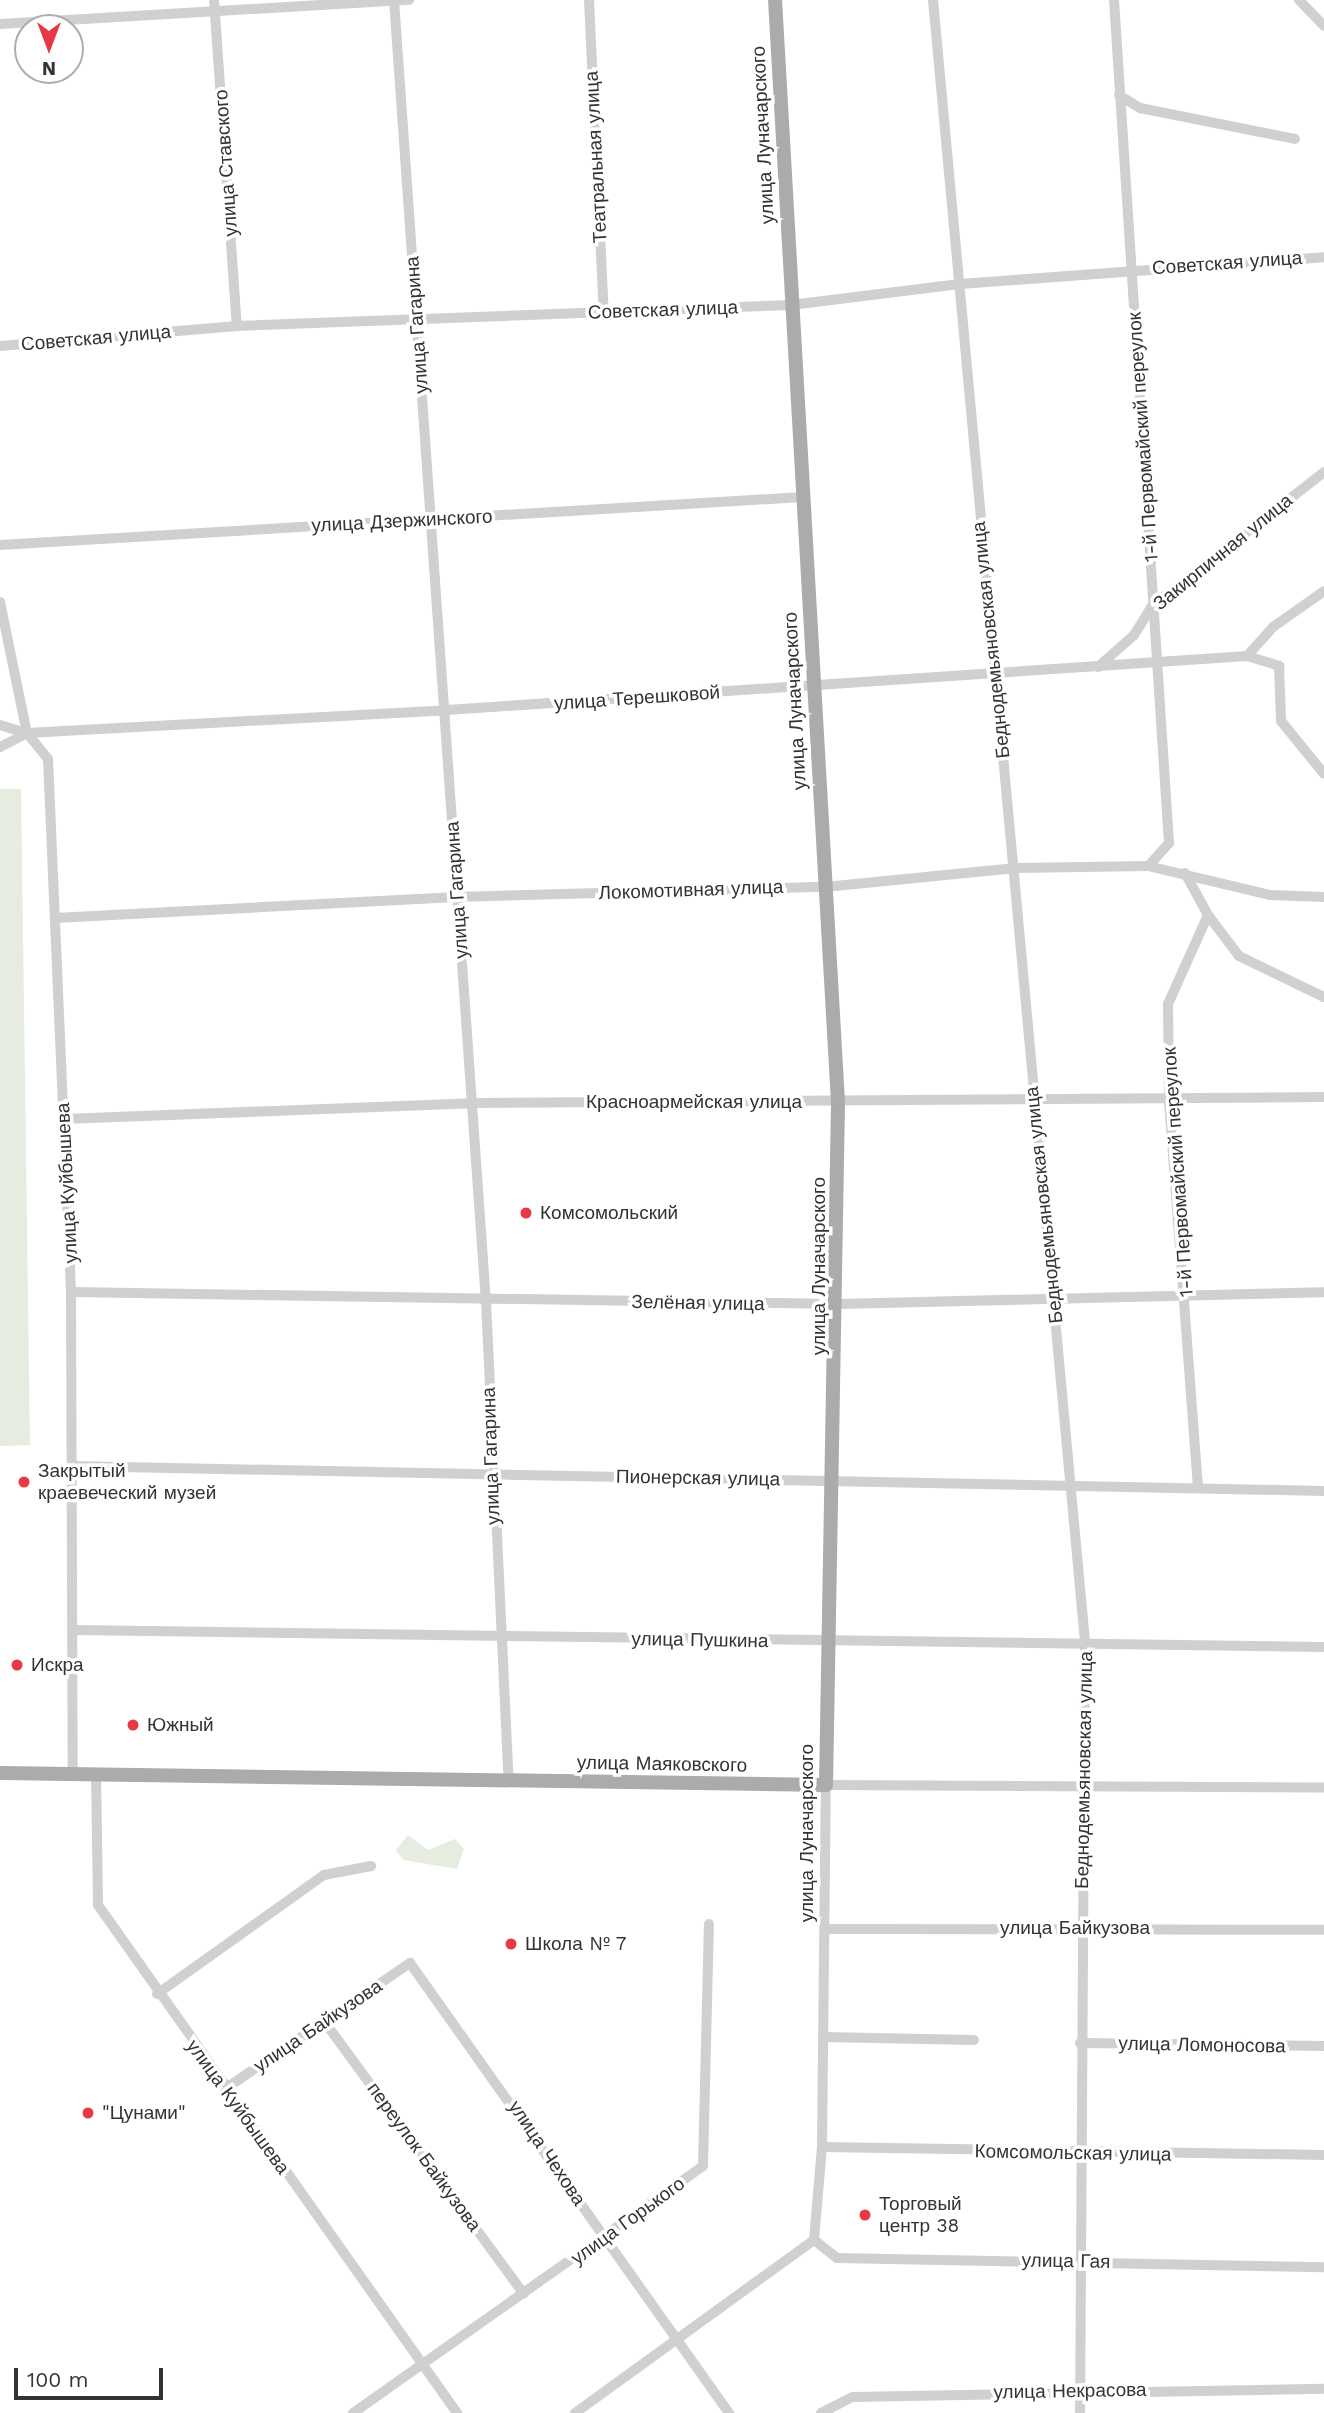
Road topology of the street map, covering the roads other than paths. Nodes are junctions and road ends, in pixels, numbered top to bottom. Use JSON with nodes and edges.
{"nodes":[{"id":1,"x":409,"y":0,"type":"edge"},
{"id":2,"x":589,"y":0,"type":"edge"},
{"id":3,"x":775,"y":0,"type":"edge"},
{"id":4,"x":933,"y":0,"type":"edge"},
{"id":5,"x":1114,"y":0,"type":"edge"},
{"id":6,"x":1299,"y":0,"type":"edge"},
{"id":7,"x":394,"y":1,"type":"edge"},
{"id":8,"x":215,"y":5,"type":"edge"},
{"id":9,"x":0,"y":24,"type":"edge"},
{"id":10,"x":1324,"y":26,"type":"edge"},
{"id":11,"x":1119,"y":95,"type":"junction"},
{"id":12,"x":1295,"y":139,"type":"dead end"},
{"id":13,"x":1324,"y":257,"type":"edge"},
{"id":14,"x":1132,"y":271,"type":"junction"},
{"id":15,"x":960,"y":284,"type":"junction"},
{"id":16,"x":791,"y":305,"type":"junction"},
{"id":17,"x":604,"y":313,"type":"junction"},
{"id":18,"x":416,"y":318,"type":"junction"},
{"id":19,"x":237,"y":326,"type":"junction"},
{"id":20,"x":0,"y":346,"type":"edge"},
{"id":21,"x":1324,"y":472,"type":"edge"},
{"id":22,"x":804,"y":497,"type":"junction"},
{"id":23,"x":432,"y":519,"type":"junction"},
{"id":24,"x":0,"y":545,"type":"edge"},
{"id":25,"x":1323,"y":588,"type":"edge"},
{"id":26,"x":0,"y":602,"type":"edge"},
{"id":27,"x":1152,"y":606,"type":"junction"},
{"id":28,"x":1247,"y":656,"type":"junction"},
{"id":29,"x":1155,"y":664,"type":"junction"},
{"id":30,"x":1098,"y":667,"type":"junction"},
{"id":31,"x":991,"y":671,"type":"junction"},
{"id":32,"x":813,"y":686,"type":"junction"},
{"id":33,"x":447,"y":710,"type":"junction"},
{"id":34,"x":0,"y":725,"type":"edge"},
{"id":35,"x":27,"y":733,"type":"junction"},
{"id":36,"x":0,"y":747,"type":"edge"},
{"id":37,"x":1324,"y":774,"type":"edge"},
{"id":38,"x":1148,"y":866,"type":"junction"},
{"id":39,"x":1016,"y":868,"type":"junction"},
{"id":40,"x":1185,"y":873,"type":"junction"},
{"id":41,"x":825,"y":887,"type":"junction"},
{"id":42,"x":456,"y":897,"type":"junction"},
{"id":43,"x":1324,"y":897,"type":"edge"},
{"id":44,"x":1209,"y":915,"type":"junction"},
{"id":45,"x":55,"y":918,"type":"junction"},
{"id":46,"x":1324,"y":997,"type":"edge"},
{"id":47,"x":1324,"y":1097,"type":"edge"},
{"id":48,"x":838,"y":1102,"type":"junction"},
{"id":49,"x":1032,"y":1102,"type":"junction"},
{"id":50,"x":1169,"y":1102,"type":"junction"},
{"id":51,"x":472,"y":1103,"type":"junction"},
{"id":52,"x":64,"y":1119,"type":"junction"},
{"id":53,"x":71,"y":1292,"type":"junction"},
{"id":54,"x":1324,"y":1292,"type":"edge"},
{"id":55,"x":1187,"y":1294,"type":"junction"},
{"id":56,"x":1054,"y":1296,"type":"junction"},
{"id":57,"x":486,"y":1301,"type":"junction"},
{"id":58,"x":839,"y":1304,"type":"junction"},
{"id":59,"x":72,"y":1466,"type":"junction"},
{"id":60,"x":490,"y":1474,"type":"junction"},
{"id":61,"x":834,"y":1482,"type":"junction"},
{"id":62,"x":1198,"y":1486,"type":"junction"},
{"id":63,"x":1072,"y":1490,"type":"junction"},
{"id":64,"x":1324,"y":1491,"type":"edge"},
{"id":65,"x":76,"y":1630,"type":"junction"},
{"id":66,"x":501,"y":1638,"type":"junction"},
{"id":67,"x":829,"y":1642,"type":"junction"},
{"id":68,"x":1085,"y":1643,"type":"junction"},
{"id":69,"x":1324,"y":1647,"type":"edge"},
{"id":70,"x":0,"y":1773,"type":"edge"},
{"id":71,"x":73,"y":1774,"type":"junction"},
{"id":72,"x":96,"y":1774,"type":"junction"},
{"id":73,"x":509,"y":1781,"type":"junction"},
{"id":74,"x":826,"y":1785,"type":"junction"},
{"id":75,"x":1084,"y":1785,"type":"junction"},
{"id":76,"x":1324,"y":1788,"type":"edge"},
{"id":77,"x":371,"y":1866,"type":"dead end"},
{"id":78,"x":709,"y":1924,"type":"dead end"},
{"id":79,"x":1082,"y":1926,"type":"junction"},
{"id":80,"x":826,"y":1929,"type":"junction"},
{"id":81,"x":1324,"y":1930,"type":"edge"},
{"id":82,"x":410,"y":1963,"type":"joint"},
{"id":83,"x":157,"y":1994,"type":"junction"},
{"id":84,"x":324,"y":2021,"type":"junction"},
{"id":85,"x":822,"y":2037,"type":"junction"},
{"id":86,"x":974,"y":2039,"type":"dead end"},
{"id":87,"x":1080,"y":2043,"type":"junction"},
{"id":88,"x":1324,"y":2046,"type":"edge"},
{"id":89,"x":225,"y":2089,"type":"junction"},
{"id":90,"x":822,"y":2147,"type":"junction"},
{"id":91,"x":1080,"y":2154,"type":"junction"},
{"id":92,"x":1324,"y":2155,"type":"edge"},
{"id":93,"x":604,"y":2240,"type":"junction"},
{"id":94,"x":814,"y":2240,"type":"junction"},
{"id":95,"x":1079,"y":2261,"type":"junction"},
{"id":96,"x":1324,"y":2267,"type":"edge"},
{"id":97,"x":524,"y":2294,"type":"junction"},
{"id":98,"x":674,"y":2340,"type":"junction"},
{"id":99,"x":423,"y":2366,"type":"junction"},
{"id":100,"x":1080,"y":2389,"type":"junction"},
{"id":101,"x":1324,"y":2389,"type":"edge"},
{"id":102,"x":353,"y":2413,"type":"edge"},
{"id":103,"x":457,"y":2413,"type":"edge"},
{"id":104,"x":575,"y":2413,"type":"edge"},
{"id":105,"x":729,"y":2413,"type":"edge"},
{"id":106,"x":821,"y":2413,"type":"edge"},
{"id":107,"x":1080,"y":2413,"type":"edge"}],
"edges":[{"from":1,"to":7,"type":"street"},
{"from":2,"to":17,"type":"street","name":"Театральная улица"},
{"from":3,"to":16,"type":"main road","name":"улица Луначарского"},
{"from":4,"to":15,"type":"street","name":"Беднодемьяновская улица"},
{"from":5,"to":11,"type":"street","name":"1-й Первомайский переулок"},
{"from":6,"to":10,"type":"street"},
{"from":7,"to":8,"type":"street"},
{"from":7,"to":18,"type":"street","name":"улица Гагарина"},
{"from":8,"to":9,"type":"street"},
{"from":8,"to":19,"type":"street","name":"улица Ставского"},
{"from":11,"to":12,"type":"street"},
{"from":11,"to":14,"type":"street","name":"1-й Первомайский переулок"},
{"from":13,"to":14,"type":"street","name":"Советская улица"},
{"from":14,"to":15,"type":"street","name":"Советская улица"},
{"from":14,"to":27,"type":"street","name":"1-й Первомайский переулок"},
{"from":15,"to":16,"type":"street","name":"Советская улица"},
{"from":15,"to":31,"type":"street","name":"Беднодемьяновская улица"},
{"from":16,"to":17,"type":"street","name":"Советская улица"},
{"from":16,"to":22,"type":"main road","name":"улица Луначарского"},
{"from":17,"to":18,"type":"street","name":"Советская улица"},
{"from":18,"to":19,"type":"street","name":"Советская улица"},
{"from":18,"to":23,"type":"street","name":"улица Гагарина"},
{"from":19,"to":20,"type":"street","name":"Советская улица"},
{"from":21,"to":27,"type":"street","name":"Закирпичная улица"},
{"from":22,"to":23,"type":"street","name":"улица Дзержинского"},
{"from":22,"to":32,"type":"main road","name":"улица Луначарского"},
{"from":23,"to":24,"type":"street","name":"улица Дзержинского"},
{"from":23,"to":33,"type":"street","name":"улица Гагарина"},
{"from":25,"to":28,"type":"street"},
{"from":26,"to":35,"type":"street","name":"улица Куйбышева"},
{"from":27,"to":29,"type":"street","name":"1-й Первомайский переулок"},
{"from":27,"to":30,"type":"street","name":"Закирпичная улица"},
{"from":28,"to":29,"type":"street","name":"улица Терешковой"},
{"from":28,"to":37,"type":"street"},
{"from":29,"to":30,"type":"street","name":"улица Терешковой"},
{"from":29,"to":38,"type":"street","name":"1-й Первомайский переулок"},
{"from":30,"to":31,"type":"street","name":"улица Терешковой"},
{"from":31,"to":32,"type":"street","name":"улица Терешковой"},
{"from":31,"to":39,"type":"street","name":"Беднодемьяновская улица"},
{"from":32,"to":33,"type":"street","name":"улица Терешковой"},
{"from":32,"to":41,"type":"main road","name":"улица Луначарского"},
{"from":33,"to":35,"type":"street","name":"улица Терешковой"},
{"from":33,"to":42,"type":"street","name":"улица Гагарина"},
{"from":34,"to":35,"type":"street","name":"улица Терешковой"},
{"from":35,"to":36,"type":"street","name":"улица Терешковой"},
{"from":35,"to":45,"type":"street","name":"улица Куйбышева"},
{"from":38,"to":39,"type":"street","name":"Локомотивная улица"},
{"from":38,"to":40,"type":"street","name":"Локомотивная улица"},
{"from":39,"to":41,"type":"street","name":"Локомотивная улица"},
{"from":39,"to":49,"type":"street","name":"Беднодемьяновская улица"},
{"from":40,"to":43,"type":"street","name":"Локомотивная улица"},
{"from":40,"to":44,"type":"street"},
{"from":41,"to":42,"type":"street","name":"Локомотивная улица"},
{"from":41,"to":48,"type":"main road","name":"улица Луначарского"},
{"from":42,"to":45,"type":"street","name":"Локомотивная улица"},
{"from":42,"to":51,"type":"street","name":"улица Гагарина"},
{"from":44,"to":46,"type":"street"},
{"from":44,"to":50,"type":"street","name":"1-й Первомайский переулок"},
{"from":45,"to":52,"type":"street","name":"улица Куйбышева"},
{"from":47,"to":50,"type":"street","name":"Красноармейская улица"},
{"from":48,"to":49,"type":"street","name":"Красноармейская улица"},
{"from":48,"to":51,"type":"street","name":"Красноармейская улица"},
{"from":48,"to":58,"type":"main road","name":"улица Луначарского"},
{"from":49,"to":50,"type":"street","name":"Красноармейская улица"},
{"from":49,"to":56,"type":"street","name":"Беднодемьяновская улица"},
{"from":50,"to":55,"type":"street","name":"1-й Первомайский переулок"},
{"from":51,"to":52,"type":"street","name":"Красноармейская улица"},
{"from":51,"to":57,"type":"street","name":"улица Гагарина"},
{"from":52,"to":53,"type":"street","name":"улица Куйбышева"},
{"from":53,"to":57,"type":"street","name":"Зелёная улица"},
{"from":53,"to":59,"type":"street","name":"улица Куйбышева"},
{"from":54,"to":55,"type":"street","name":"Зелёная улица"},
{"from":55,"to":56,"type":"street","name":"Зелёная улица"},
{"from":55,"to":62,"type":"street","name":"1-й Первомайский переулок"},
{"from":56,"to":58,"type":"street","name":"Зелёная улица"},
{"from":56,"to":63,"type":"street","name":"Беднодемьяновская улица"},
{"from":57,"to":58,"type":"street","name":"Зелёная улица"},
{"from":57,"to":60,"type":"street","name":"улица Гагарина"},
{"from":58,"to":61,"type":"main road","name":"улица Луначарского"},
{"from":59,"to":60,"type":"street","name":"Пионерская улица"},
{"from":59,"to":65,"type":"street","name":"улица Куйбышева"},
{"from":60,"to":61,"type":"street","name":"Пионерская улица"},
{"from":60,"to":66,"type":"street","name":"улица Гагарина"},
{"from":61,"to":63,"type":"street","name":"Пионерская улица"},
{"from":61,"to":67,"type":"main road","name":"улица Луначарского"},
{"from":62,"to":63,"type":"street","name":"Пионерская улица"},
{"from":62,"to":64,"type":"street","name":"Пионерская улица"},
{"from":63,"to":68,"type":"street","name":"Беднодемьяновская улица"},
{"from":65,"to":66,"type":"street","name":"улица Пушкина"},
{"from":65,"to":71,"type":"street","name":"улица Куйбышева"},
{"from":66,"to":67,"type":"street","name":"улица Пушкина"},
{"from":66,"to":73,"type":"street","name":"улица Гагарина"},
{"from":67,"to":68,"type":"street","name":"улица Пушкина"},
{"from":67,"to":74,"type":"main road","name":"улица Луначарского"},
{"from":68,"to":69,"type":"street","name":"улица Пушкина"},
{"from":68,"to":75,"type":"street","name":"Беднодемьяновская улица"},
{"from":70,"to":71,"type":"main road","name":"улица Маяковского"},
{"from":71,"to":72,"type":"main road","name":"улица Маяковского"},
{"from":72,"to":73,"type":"main road","name":"улица Маяковского"},
{"from":72,"to":83,"type":"street","name":"улица Куйбышева"},
{"from":73,"to":74,"type":"main road","name":"улица Маяковского"},
{"from":74,"to":75,"type":"street","name":"улица Маяковского"},
{"from":74,"to":80,"type":"street","name":"улица Луначарского"},
{"from":75,"to":76,"type":"street","name":"улица Маяковского"},
{"from":75,"to":79,"type":"street","name":"Беднодемьяновская улица"},
{"from":77,"to":83,"type":"street"},
{"from":78,"to":93,"type":"street","name":"улица Горького"},
{"from":79,"to":80,"type":"street","name":"улица Байкузова"},
{"from":79,"to":81,"type":"street","name":"улица Байкузова"},
{"from":79,"to":87,"type":"street","name":"Беднодемьяновская улица"},
{"from":80,"to":85,"type":"street","name":"улица Луначарского"},
{"from":82,"to":84,"type":"street","name":"улица Байкузова"},
{"from":82,"to":93,"type":"street","name":"улица Чехова"},
{"from":83,"to":89,"type":"street","name":"улица Куйбышева"},
{"from":84,"to":89,"type":"street","name":"улица Байкузова"},
{"from":84,"to":97,"type":"street","name":"переулок Байкузова"},
{"from":85,"to":86,"type":"street"},
{"from":85,"to":90,"type":"street","name":"улица Луначарского"},
{"from":87,"to":88,"type":"street","name":"улица Ломоносова"},
{"from":87,"to":91,"type":"street","name":"Беднодемьяновская улица"},
{"from":89,"to":99,"type":"street","name":"улица Куйбышева"},
{"from":90,"to":91,"type":"street","name":"Комсомольская улица"},
{"from":90,"to":94,"type":"street","name":"улица Луначарского"},
{"from":91,"to":92,"type":"street","name":"Комсомольская улица"},
{"from":91,"to":95,"type":"street","name":"Беднодемьяновская улица"},
{"from":93,"to":97,"type":"street","name":"улица Горького"},
{"from":93,"to":98,"type":"street","name":"улица Чехова"},
{"from":94,"to":95,"type":"street","name":"улица Гая"},
{"from":94,"to":98,"type":"street"},
{"from":95,"to":96,"type":"street","name":"улица Гая"},
{"from":95,"to":100,"type":"street","name":"Беднодемьяновская улица"},
{"from":97,"to":99,"type":"street","name":"улица Горького"},
{"from":98,"to":104,"type":"street"},
{"from":98,"to":105,"type":"street","name":"улица Чехова"},
{"from":99,"to":102,"type":"street","name":"улица Горького"},
{"from":99,"to":103,"type":"street","name":"улица Куйбышева"},
{"from":100,"to":101,"type":"street","name":"улица Некрасова"},
{"from":100,"to":106,"type":"street","name":"улица Некрасова"},
{"from":100,"to":107,"type":"street","name":"Беднодемьяновская улица"}]}
